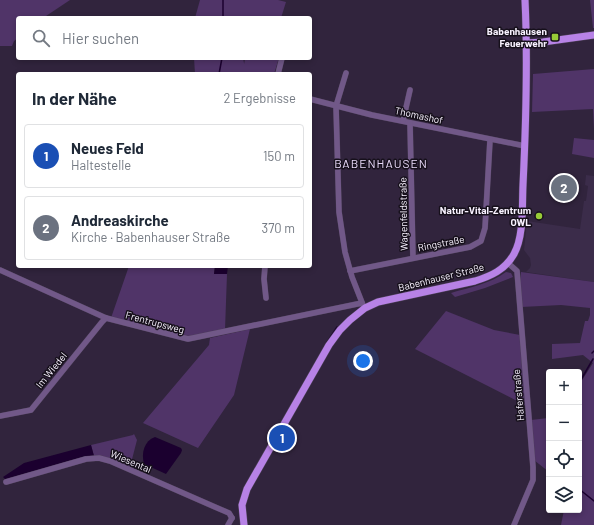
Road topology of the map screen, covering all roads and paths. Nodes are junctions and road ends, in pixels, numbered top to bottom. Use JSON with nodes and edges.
{"nodes":[{"id":1,"x":525,"y":0,"type":"edge"},
{"id":2,"x":594,"y":35,"type":"edge"},
{"id":3,"x":527,"y":43,"type":"junction"},
{"id":4,"x":282,"y":60,"type":"edge"},
{"id":5,"x":278,"y":72,"type":"edge"},
{"id":6,"x":346,"y":73,"type":"dead end"},
{"id":7,"x":410,"y":90,"type":"dead end"},
{"id":8,"x":312,"y":100,"type":"edge"},
{"id":9,"x":336,"y":106,"type":"junction"},
{"id":10,"x":407,"y":122,"type":"junction"},
{"id":11,"x":490,"y":140,"type":"junction"},
{"id":12,"x":525,"y":146,"type":"junction"},
{"id":13,"x":412,"y":258,"type":"junction"},
{"id":14,"x":508,"y":263,"type":"junction"},
{"id":15,"x":265,"y":268,"type":"edge"},
{"id":16,"x":0,"y":270,"type":"edge"},
{"id":17,"x":350,"y":271,"type":"junction"},
{"id":18,"x":266,"y":298,"type":"dead end"},
{"id":19,"x":364,"y":306,"type":"junction"},
{"id":20,"x":106,"y":318,"type":"junction"},
{"id":21,"x":0,"y":416,"type":"edge"},
{"id":22,"x":6,"y":482,"type":"dead end"},
{"id":23,"x":242,"y":515,"type":"junction"},
{"id":24,"x":232,"y":518,"type":"junction"},
{"id":25,"x":228,"y":525,"type":"edge"},
{"id":26,"x":244,"y":525,"type":"edge"},
{"id":27,"x":514,"y":525,"type":"edge"}],
"edges":[{"from":1,"to":3,"type":"main road","name":"Babenhauser Straße"},
{"from":2,"to":3,"type":"main road"},
{"from":3,"to":12,"type":"main road","name":"Babenhauser Straße"},
{"from":4,"to":5,"type":"street"},
{"from":6,"to":9,"type":"street"},
{"from":7,"to":10,"type":"street","name":"Wagenfeldstraße"},
{"from":8,"to":9,"type":"street","name":"Thomashof"},
{"from":9,"to":10,"type":"street","name":"Thomashof"},
{"from":9,"to":17,"type":"street"},
{"from":10,"to":11,"type":"street","name":"Thomashof"},
{"from":10,"to":13,"type":"street","name":"Wagenfeldstraße"},
{"from":11,"to":12,"type":"street","name":"Thomashof"},
{"from":11,"to":13,"type":"street","name":"Ringstraße"},
{"from":12,"to":14,"type":"main road","name":"Babenhauser Straße"},
{"from":13,"to":17,"type":"street","name":"Ringstraße"},
{"from":14,"to":19,"type":"main road","name":"Babenhauser Straße"},
{"from":14,"to":27,"type":"street","name":"Haferstraße"},
{"from":15,"to":18,"type":"street"},
{"from":16,"to":20,"type":"street","name":"Frentrupsweg"},
{"from":17,"to":19,"type":"street"},
{"from":19,"to":20,"type":"street","name":"Frentrupsweg"},
{"from":19,"to":23,"type":"main road","name":"Babenhauser Straße"},
{"from":20,"to":21,"type":"street","name":"Im Wiedel"},
{"from":22,"to":24,"type":"street","name":"Wiesental"},
{"from":23,"to":24,"type":"street"},
{"from":23,"to":26,"type":"main road","name":"Babenhauser Straße"},
{"from":24,"to":25,"type":"street"}]}
